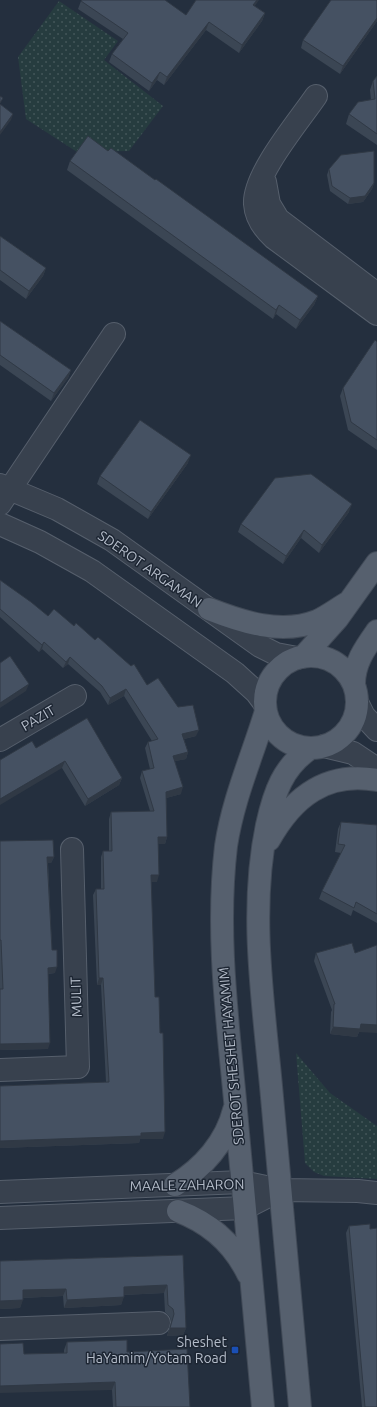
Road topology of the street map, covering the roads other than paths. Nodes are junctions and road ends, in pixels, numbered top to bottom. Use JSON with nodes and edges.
{"nodes":[{"id":1,"x":316,"y":96,"type":"dead end"},
{"id":2,"x":266,"y":169,"type":"junction"},
{"id":3,"x":377,"y":294,"type":"edge"},
{"id":4,"x":377,"y":314,"type":"edge"},
{"id":5,"x":114,"y":334,"type":"dead end"},
{"id":6,"x":4,"y":493,"type":"edge"},
{"id":7,"x":0,"y":524,"type":"edge"},
{"id":8,"x":377,"y":563,"type":"edge"},
{"id":9,"x":349,"y":602,"type":"junction"},
{"id":10,"x":209,"y":609,"type":"junction"},
{"id":11,"x":377,"y":631,"type":"edge"},
{"id":12,"x":300,"y":657,"type":"junction"},
{"id":13,"x":356,"y":693,"type":"junction"},
{"id":14,"x":75,"y":696,"type":"dead end"},
{"id":15,"x":265,"y":708,"type":"junction"},
{"id":16,"x":377,"y":730,"type":"edge"},
{"id":17,"x":0,"y":740,"type":"edge"},
{"id":18,"x":318,"y":747,"type":"junction"},
{"id":19,"x":377,"y":769,"type":"edge"},
{"id":20,"x":377,"y":780,"type":"edge"},
{"id":21,"x":72,"y":849,"type":"dead end"},
{"id":22,"x":263,"y":852,"type":"junction"},
{"id":23,"x":0,"y":1070,"type":"edge"},
{"id":24,"x":235,"y":1105,"type":"junction"},
{"id":25,"x":242,"y":1182,"type":"junction"},
{"id":26,"x":175,"y":1185,"type":"junction"},
{"id":27,"x":280,"y":1190,"type":"junction"},
{"id":28,"x":0,"y":1192,"type":"edge"},
{"id":29,"x":377,"y":1193,"type":"edge"},
{"id":30,"x":245,"y":1208,"type":"junction"},
{"id":31,"x":178,"y":1211,"type":"junction"},
{"id":32,"x":0,"y":1218,"type":"edge"},
{"id":33,"x":251,"y":1280,"type":"junction"},
{"id":34,"x":159,"y":1323,"type":"dead end"},
{"id":35,"x":0,"y":1328,"type":"edge"},
{"id":36,"x":263,"y":1407,"type":"edge"},
{"id":37,"x":300,"y":1407,"type":"edge"}],
"edges":[{"from":1,"to":2,"type":"street"},
{"from":2,"to":3,"type":"street"},
{"from":2,"to":4,"type":"street"},
{"from":5,"to":6,"type":"street"},
{"from":6,"to":10,"type":"street","name":"SDEROT ARGAMAN"},
{"from":7,"to":15,"type":"street"},
{"from":8,"to":9,"type":"main road"},
{"from":9,"to":10,"type":"main road"},
{"from":9,"to":12,"type":"main road"},
{"from":10,"to":12,"type":"street","name":"SDEROT ARGAMAN"},
{"from":11,"to":13,"type":"main road"},
{"from":12,"to":13,"type":"main road"},
{"from":12,"to":15,"type":"main road"},
{"from":13,"to":16,"type":"street"},
{"from":13,"to":18,"type":"main road"},
{"from":14,"to":17,"type":"street","name":"PAZIT"},
{"from":15,"to":18,"type":"main road"},
{"from":15,"to":24,"type":"main road","name":"SDEROT SHESHET HAYAMIM"},
{"from":18,"to":19,"type":"street"},
{"from":18,"to":22,"type":"main road"},
{"from":20,"to":22,"type":"main road"},
{"from":21,"to":23,"type":"street","name":"MULIT"},
{"from":22,"to":27,"type":"main road"},
{"from":24,"to":25,"type":"main road","name":"SDEROT SHESHET HAYAMIM"},
{"from":24,"to":26,"type":"main road"},
{"from":25,"to":26,"type":"street","name":"MAALE ZAHARON"},
{"from":25,"to":27,"type":"street","name":"MAALE ZAHARON"},
{"from":25,"to":30,"type":"main road","name":"SDEROT SHESHET HAYAMIM"},
{"from":26,"to":28,"type":"street","name":"MAALE ZAHARON"},
{"from":27,"to":29,"type":"street"},
{"from":27,"to":30,"type":"street","name":"MAALE ZAHARON"},
{"from":27,"to":37,"type":"main road"},
{"from":30,"to":31,"type":"street","name":"MAALE ZAHARON"},
{"from":30,"to":33,"type":"main road","name":"SDEROT SHESHET HAYAMIM"},
{"from":31,"to":32,"type":"street","name":"MAALE ZAHARON"},
{"from":31,"to":33,"type":"main road"},
{"from":33,"to":36,"type":"main road","name":"SDEROT SHESHET HAYAMIM"},
{"from":34,"to":35,"type":"street"}]}
